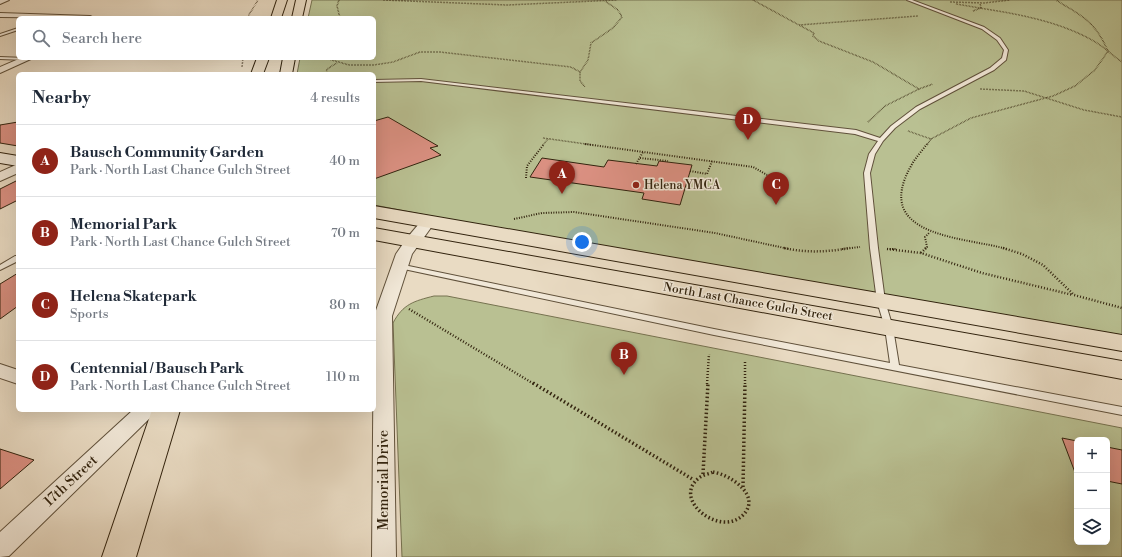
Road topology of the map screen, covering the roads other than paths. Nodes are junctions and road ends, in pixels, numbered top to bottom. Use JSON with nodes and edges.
{"nodes":[{"id":1,"x":5,"y":0,"type":"edge"},
{"id":2,"x":282,"y":0,"type":"edge"},
{"id":3,"x":301,"y":0,"type":"edge"},
{"id":4,"x":909,"y":0,"type":"edge"},
{"id":5,"x":0,"y":2,"type":"edge"},
{"id":6,"x":0,"y":15,"type":"edge"},
{"id":7,"x":30,"y":16,"type":"edge"},
{"id":8,"x":277,"y":16,"type":"edge"},
{"id":9,"x":297,"y":16,"type":"edge"},
{"id":10,"x":16,"y":30,"type":"edge"},
{"id":11,"x":0,"y":35,"type":"edge"},
{"id":12,"x":0,"y":58,"type":"edge"},
{"id":13,"x":16,"y":59,"type":"edge"},
{"id":14,"x":25,"y":60,"type":"edge"},
{"id":15,"x":262,"y":60,"type":"edge"},
{"id":16,"x":289,"y":60,"type":"edge"},
{"id":17,"x":0,"y":70,"type":"edge"},
{"id":18,"x":259,"y":72,"type":"edge"},
{"id":19,"x":286,"y":72,"type":"edge"},
{"id":20,"x":376,"y":81,"type":"edge"},
{"id":21,"x":881,"y":140,"type":"junction"},
{"id":22,"x":0,"y":158,"type":"edge"},
{"id":23,"x":16,"y":161,"type":"edge"},
{"id":24,"x":16,"y":169,"type":"edge"},
{"id":25,"x":0,"y":177,"type":"edge"},
{"id":26,"x":376,"y":212,"type":"edge"},
{"id":27,"x":428,"y":222,"type":"junction"},
{"id":28,"x":376,"y":234,"type":"edge"},
{"id":29,"x":412,"y":241,"type":"junction"},
{"id":30,"x":16,"y":259,"type":"edge"},
{"id":31,"x":399,"y":266,"type":"junction"},
{"id":32,"x":0,"y":268,"type":"edge"},
{"id":33,"x":881,"y":301,"type":"junction"},
{"id":34,"x":889,"y":328,"type":"junction"},
{"id":35,"x":1122,"y":343,"type":"edge"},
{"id":36,"x":379,"y":355,"type":"edge"},
{"id":37,"x":895,"y":366,"type":"junction"},
{"id":38,"x":1122,"y":370,"type":"edge"},
{"id":39,"x":0,"y":371,"type":"edge"},
{"id":40,"x":16,"y":376,"type":"edge"},
{"id":41,"x":1122,"y":411,"type":"edge"},
{"id":42,"x":151,"y":413,"type":"edge"},
{"id":43,"x":0,"y":548,"type":"edge"},
{"id":44,"x":119,"y":557,"type":"edge"},
{"id":45,"x":384,"y":557,"type":"edge"}],
"edges":[{"from":1,"to":5,"type":"street"},
{"from":2,"to":8,"type":"main road"},
{"from":3,"to":9,"type":"main road"},
{"from":4,"to":21,"type":"lane"},
{"from":6,"to":7,"type":"street"},
{"from":10,"to":11,"type":"lane"},
{"from":12,"to":13,"type":"lane"},
{"from":14,"to":17,"type":"street"},
{"from":15,"to":18,"type":"main road"},
{"from":16,"to":19,"type":"main road"},
{"from":20,"to":21,"type":"lane"},
{"from":21,"to":33,"type":"lane"},
{"from":22,"to":23,"type":"main road"},
{"from":24,"to":25,"type":"street"},
{"from":26,"to":27,"type":"main road","name":"North Last Chance Gulch Street"},
{"from":27,"to":29,"type":"street","name":"Memorial Drive"},
{"from":27,"to":33,"type":"main road","name":"North Last Chance Gulch Street"},
{"from":28,"to":29,"type":"main road","name":"North Last Chance Gulch Street"},
{"from":29,"to":31,"type":"street","name":"Memorial Drive"},
{"from":29,"to":34,"type":"main road","name":"North Last Chance Gulch Street"},
{"from":30,"to":32,"type":"lane"},
{"from":31,"to":36,"type":"street","name":"Memorial Drive"},
{"from":31,"to":37,"type":"lane"},
{"from":33,"to":34,"type":"lane"},
{"from":33,"to":35,"type":"main road","name":"North Last Chance Gulch Street"},
{"from":34,"to":37,"type":"lane"},
{"from":34,"to":38,"type":"main road","name":"North Last Chance Gulch Street"},
{"from":36,"to":45,"type":"street","name":"Memorial Drive"},
{"from":37,"to":41,"type":"lane"},
{"from":39,"to":40,"type":"street"},
{"from":42,"to":43,"type":"street","name":"17th Street"},
{"from":42,"to":44,"type":"main road"}]}
